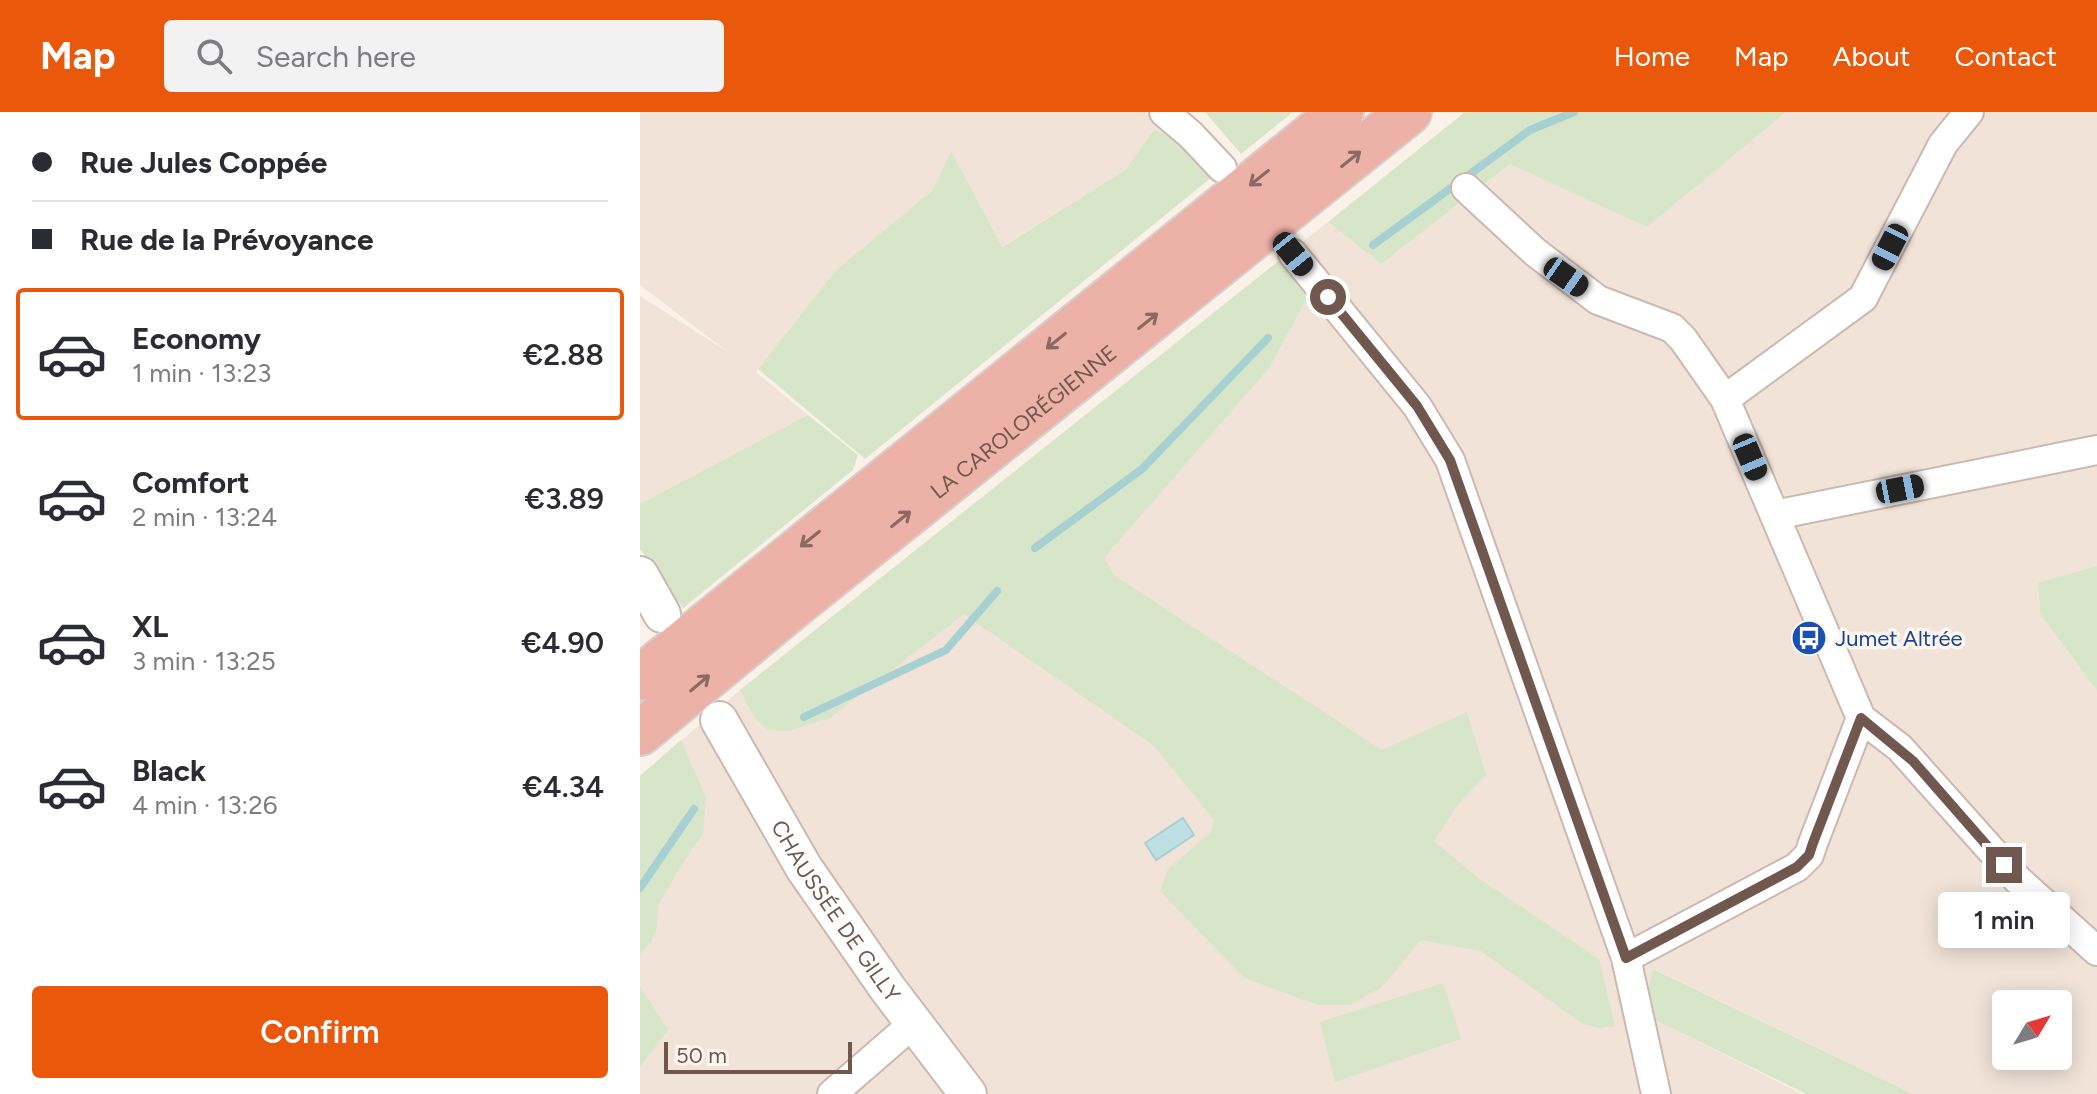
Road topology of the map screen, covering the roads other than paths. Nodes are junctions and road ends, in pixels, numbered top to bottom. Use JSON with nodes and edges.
{"nodes":[{"id":1,"x":1164,"y":112,"type":"edge"},
{"id":2,"x":1341,"y":112,"type":"edge"},
{"id":3,"x":1409,"y":112,"type":"edge"},
{"id":4,"x":1969,"y":112,"type":"edge"},
{"id":5,"x":1222,"y":168,"type":"dead end"},
{"id":6,"x":1466,"y":188,"type":"dead end"},
{"id":7,"x":1293,"y":254,"type":"dead end"},
{"id":8,"x":1725,"y":399,"type":"junction"},
{"id":9,"x":2097,"y":450,"type":"edge"},
{"id":10,"x":1775,"y":515,"type":"junction"},
{"id":11,"x":640,"y":575,"type":"edge"},
{"id":12,"x":662,"y":614,"type":"dead end"},
{"id":13,"x":640,"y":678,"type":"edge"},
{"id":14,"x":1861,"y":718,"type":"junction"},
{"id":15,"x":719,"y":720,"type":"dead end"},
{"id":16,"x":640,"y":733,"type":"edge"},
{"id":17,"x":2097,"y":951,"type":"edge"},
{"id":18,"x":1626,"y":958,"type":"junction"},
{"id":19,"x":914,"y":1023,"type":"junction"},
{"id":20,"x":832,"y":1094,"type":"edge"},
{"id":21,"x":968,"y":1094,"type":"edge"},
{"id":22,"x":1656,"y":1094,"type":"edge"}],
"edges":[{"from":1,"to":5,"type":"street"},
{"from":2,"to":13,"type":"highway","name":"LA CAROLORÉGIENNE","one_way":true},
{"from":16,"to":3,"type":"highway","name":"LA CAROLORÉGIENNE","one_way":true},
{"from":4,"to":8,"type":"street"},
{"from":6,"to":8,"type":"street"},
{"from":7,"to":18,"type":"street"},
{"from":8,"to":10,"type":"street"},
{"from":9,"to":10,"type":"street"},
{"from":10,"to":14,"type":"street"},
{"from":11,"to":12,"type":"street"},
{"from":14,"to":17,"type":"street"},
{"from":14,"to":18,"type":"street"},
{"from":15,"to":19,"type":"street","name":"CHAUSSÉE DE GILLY"},
{"from":18,"to":22,"type":"street"},
{"from":19,"to":20,"type":"street"},
{"from":19,"to":21,"type":"street","name":"CHAUSSÉE DE GILLY"}]}
